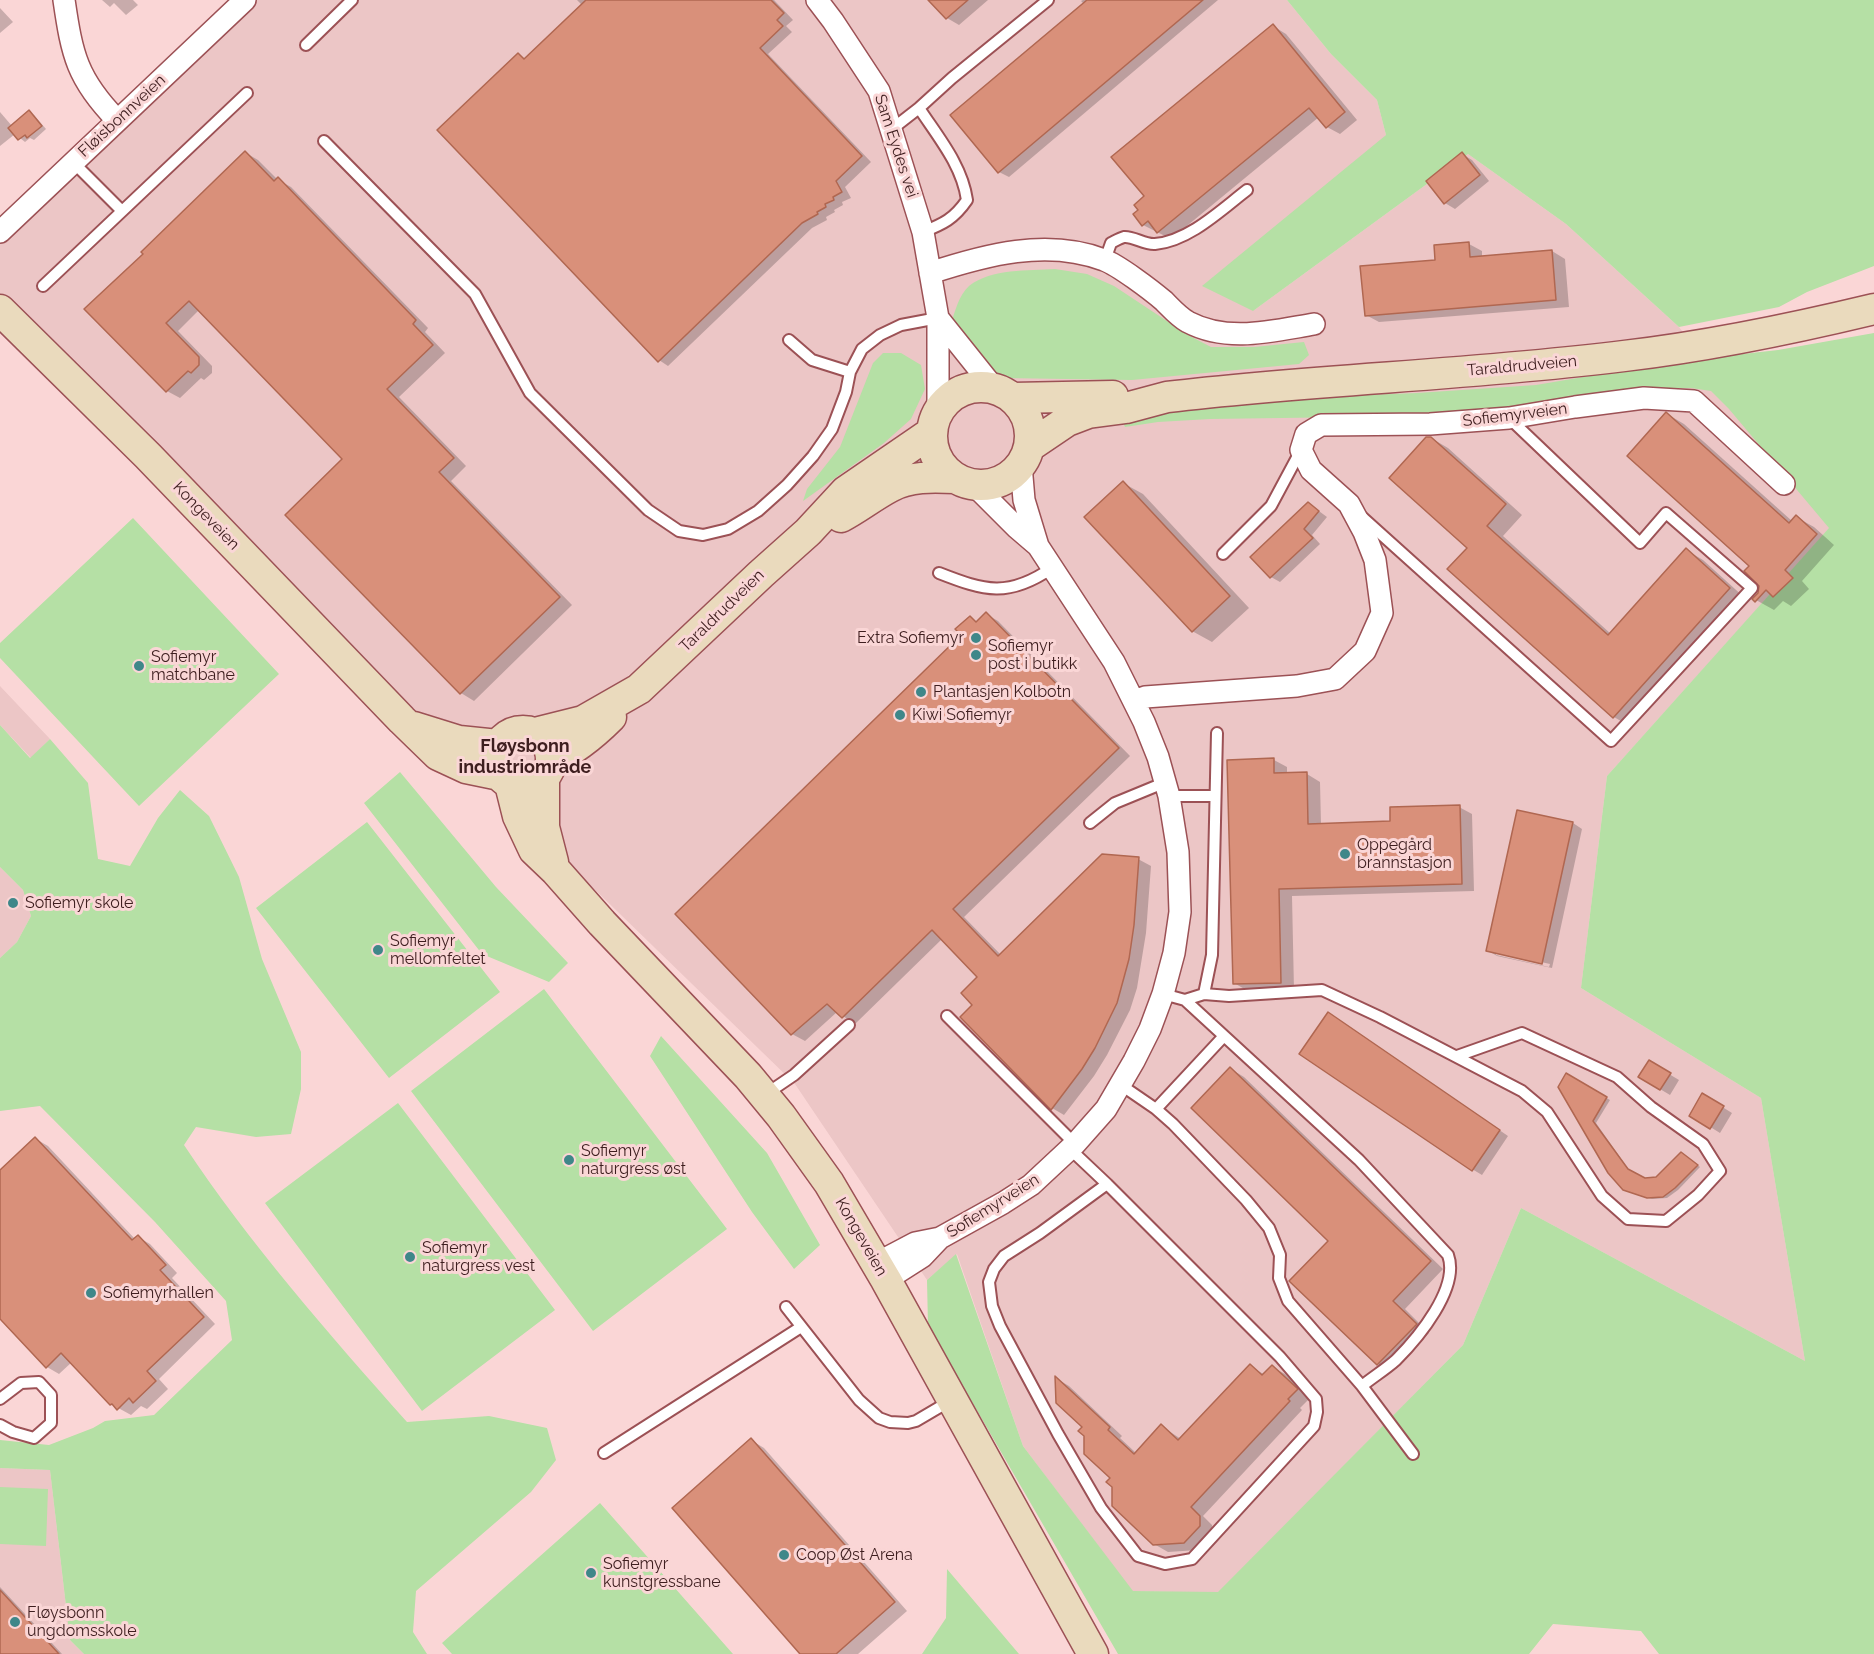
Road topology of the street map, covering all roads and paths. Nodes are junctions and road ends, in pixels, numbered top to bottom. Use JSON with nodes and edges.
{"nodes":[{"id":1,"x":64,"y":0,"type":"edge"},
{"id":2,"x":245,"y":0,"type":"edge"},
{"id":3,"x":352,"y":0,"type":"edge"},
{"id":4,"x":816,"y":0,"type":"edge"},
{"id":5,"x":1048,"y":0,"type":"edge"},
{"id":6,"x":306,"y":45,"type":"dead end"},
{"id":7,"x":247,"y":93,"type":"dead end"},
{"id":8,"x":919,"y":108,"type":"junction"},
{"id":9,"x":117,"y":120,"type":"junction"},
{"id":10,"x":892,"y":129,"type":"junction"},
{"id":11,"x":324,"y":141,"type":"dead end"},
{"id":12,"x":73,"y":162,"type":"junction"},
{"id":13,"x":1247,"y":190,"type":"dead end"},
{"id":14,"x":122,"y":211,"type":"junction"},
{"id":15,"x":0,"y":232,"type":"edge"},
{"id":16,"x":923,"y":232,"type":"junction"},
{"id":17,"x":1105,"y":260,"type":"junction"},
{"id":18,"x":930,"y":273,"type":"junction"},
{"id":19,"x":43,"y":286,"type":"dead end"},
{"id":20,"x":1874,"y":309,"type":"edge"},
{"id":21,"x":0,"y":310,"type":"edge"},
{"id":22,"x":938,"y":318,"type":"junction"},
{"id":23,"x":1314,"y":324,"type":"dead end"},
{"id":24,"x":789,"y":340,"type":"dead end"},
{"id":25,"x":850,"y":372,"type":"junction"},
{"id":26,"x":1003,"y":393,"type":"junction"},
{"id":27,"x":1167,"y":398,"type":"junction"},
{"id":28,"x":1509,"y":418,"type":"junction"},
{"id":29,"x":935,"y":421,"type":"junction"},
{"id":30,"x":1301,"y":450,"type":"junction"},
{"id":31,"x":1025,"y":456,"type":"junction"},
{"id":32,"x":964,"y":482,"type":"junction"},
{"id":33,"x":1784,"y":484,"type":"dead end"},
{"id":34,"x":1349,"y":504,"type":"junction"},
{"id":35,"x":808,"y":532,"type":"junction"},
{"id":36,"x":1038,"y":546,"type":"junction"},
{"id":37,"x":1223,"y":554,"type":"dead end"},
{"id":38,"x":1052,"y":568,"type":"junction"},
{"id":39,"x":939,"y":573,"type":"dead end"},
{"id":40,"x":635,"y":691,"type":"junction"},
{"id":41,"x":1134,"y":701,"type":"junction"},
{"id":42,"x":408,"y":726,"type":"junction"},
{"id":43,"x":535,"y":733,"type":"junction"},
{"id":44,"x":1217,"y":733,"type":"dead end"},
{"id":45,"x":498,"y":745,"type":"junction"},
{"id":46,"x":547,"y":770,"type":"junction"},
{"id":47,"x":505,"y":779,"type":"junction"},
{"id":48,"x":1167,"y":789,"type":"junction"},
{"id":49,"x":1215,"y":796,"type":"junction"},
{"id":50,"x":1090,"y":824,"type":"dead end"},
{"id":51,"x":556,"y":871,"type":"junction"},
{"id":52,"x":1163,"y":994,"type":"junction"},
{"id":53,"x":1204,"y":994,"type":"junction"},
{"id":54,"x":1185,"y":1000,"type":"junction"},
{"id":55,"x":947,"y":1016,"type":"dead end"},
{"id":56,"x":849,"y":1026,"type":"dead end"},
{"id":57,"x":1224,"y":1036,"type":"junction"},
{"id":58,"x":1457,"y":1056,"type":"junction"},
{"id":59,"x":1121,"y":1085,"type":"junction"},
{"id":60,"x":764,"y":1095,"type":"junction"},
{"id":61,"x":1156,"y":1109,"type":"junction"},
{"id":62,"x":1073,"y":1147,"type":"junction"},
{"id":63,"x":1107,"y":1184,"type":"junction"},
{"id":64,"x":882,"y":1272,"type":"junction"},
{"id":65,"x":786,"y":1307,"type":"dead end"},
{"id":66,"x":801,"y":1326,"type":"junction"},
{"id":67,"x":1362,"y":1386,"type":"junction"},
{"id":68,"x":0,"y":1399,"type":"edge"},
{"id":69,"x":953,"y":1400,"type":"junction"},
{"id":70,"x":0,"y":1425,"type":"edge"},
{"id":71,"x":604,"y":1453,"type":"dead end"},
{"id":72,"x":1413,"y":1454,"type":"dead end"},
{"id":73,"x":1093,"y":1654,"type":"edge"}],
"edges":[{"from":1,"to":9,"type":"street"},
{"from":2,"to":9,"type":"street","name":"Fløisbonnveien"},
{"from":3,"to":6,"type":"lane"},
{"from":4,"to":10,"type":"street","name":"Sam Eydes vei"},
{"from":5,"to":8,"type":"lane"},
{"from":7,"to":14,"type":"lane"},
{"from":8,"to":10,"type":"lane"},
{"from":8,"to":16,"type":"lane"},
{"from":9,"to":12,"type":"street","name":"Fløisbonnveien"},
{"from":10,"to":16,"type":"street","name":"Sam Eydes vei"},
{"from":11,"to":25,"type":"lane"},
{"from":12,"to":14,"type":"lane"},
{"from":12,"to":15,"type":"street","name":"Fløisbonnveien"},
{"from":13,"to":17,"type":"lane"},
{"from":14,"to":19,"type":"lane"},
{"from":16,"to":18,"type":"street","name":"Sam Eydes vei"},
{"from":17,"to":18,"type":"street"},
{"from":17,"to":23,"type":"street"},
{"from":18,"to":22,"type":"street","name":"Sam Eydes vei"},
{"from":20,"to":27,"type":"main road","name":"Taraldrudveien"},
{"from":21,"to":42,"type":"main road","name":"Kongeveien"},
{"from":22,"to":25,"type":"lane"},
{"from":22,"to":26,"type":"street","name":"Sam Eydes vei"},
{"from":22,"to":29,"type":"street","name":"Sam Eydes vei"},
{"from":24,"to":25,"type":"lane"},
{"from":26,"to":27,"type":"main road","name":"Taraldrudveien"},
{"from":26,"to":29,"type":"main road"},
{"from":26,"to":31,"type":"main road"},
{"from":27,"to":31,"type":"main road","name":"Taraldrudveien"},
{"from":28,"to":30,"type":"street","name":"Sofiemyrveien"},
{"from":28,"to":33,"type":"street","name":"Sofiemyrveien"},
{"from":28,"to":34,"type":"lane"},
{"from":29,"to":32,"type":"main road"},
{"from":29,"to":35,"type":"main road","name":"Taraldrudveien"},
{"from":30,"to":34,"type":"street"},
{"from":30,"to":37,"type":"lane"},
{"from":31,"to":32,"type":"main road"},
{"from":31,"to":36,"type":"street","name":"Sofiemyrveien"},
{"from":32,"to":35,"type":"main road","name":"Taraldrudveien"},
{"from":32,"to":36,"type":"street","name":"Sofiemyrveien"},
{"from":34,"to":41,"type":"street"},
{"from":35,"to":40,"type":"main road","name":"Taraldrudveien"},
{"from":36,"to":38,"type":"street","name":"Sofiemyrveien"},
{"from":38,"to":39,"type":"lane"},
{"from":38,"to":41,"type":"street","name":"Sofiemyrveien"},
{"from":40,"to":43,"type":"main road","name":"Taraldrudveien"},
{"from":40,"to":46,"type":"main road","name":"Taraldrudveien"},
{"from":41,"to":48,"type":"street","name":"Sofiemyrveien"},
{"from":42,"to":45,"type":"main road","name":"Kongeveien"},
{"from":42,"to":47,"type":"main road","name":"Kongeveien"},
{"from":43,"to":45,"type":"main road"},
{"from":43,"to":46,"type":"main road"},
{"from":44,"to":49,"type":"lane"},
{"from":45,"to":47,"type":"main road"},
{"from":46,"to":47,"type":"main road"},
{"from":46,"to":51,"type":"main road","name":"Kongeveien"},
{"from":47,"to":51,"type":"main road","name":"Kongeveien"},
{"from":48,"to":49,"type":"lane"},
{"from":48,"to":50,"type":"lane"},
{"from":48,"to":52,"type":"street","name":"Sofiemyrveien"},
{"from":49,"to":53,"type":"lane"},
{"from":51,"to":60,"type":"main road","name":"Kongeveien"},
{"from":52,"to":54,"type":"lane"},
{"from":52,"to":59,"type":"street","name":"Sofiemyrveien"},
{"from":53,"to":54,"type":"lane"},
{"from":53,"to":58,"type":"lane"},
{"from":54,"to":57,"type":"lane"},
{"from":55,"to":62,"type":"lane"},
{"from":56,"to":60,"type":"lane"},
{"from":57,"to":61,"type":"lane"},
{"from":57,"to":67,"type":"lane"},
{"from":58,"to":58,"type":"lane"},
{"from":59,"to":61,"type":"lane"},
{"from":59,"to":62,"type":"street","name":"Sofiemyrveien"},
{"from":60,"to":64,"type":"main road","name":"Kongeveien"},
{"from":61,"to":67,"type":"lane"},
{"from":62,"to":63,"type":"lane"},
{"from":62,"to":64,"type":"street","name":"Sofiemyrveien"},
{"from":63,"to":63,"type":"lane"},
{"from":64,"to":69,"type":"main road","name":"Kongeveien"},
{"from":65,"to":66,"type":"lane"},
{"from":66,"to":69,"type":"lane"},
{"from":66,"to":71,"type":"lane"},
{"from":67,"to":72,"type":"lane"},
{"from":68,"to":70,"type":"lane"},
{"from":69,"to":73,"type":"main road","name":"Kongeveien"}]}
